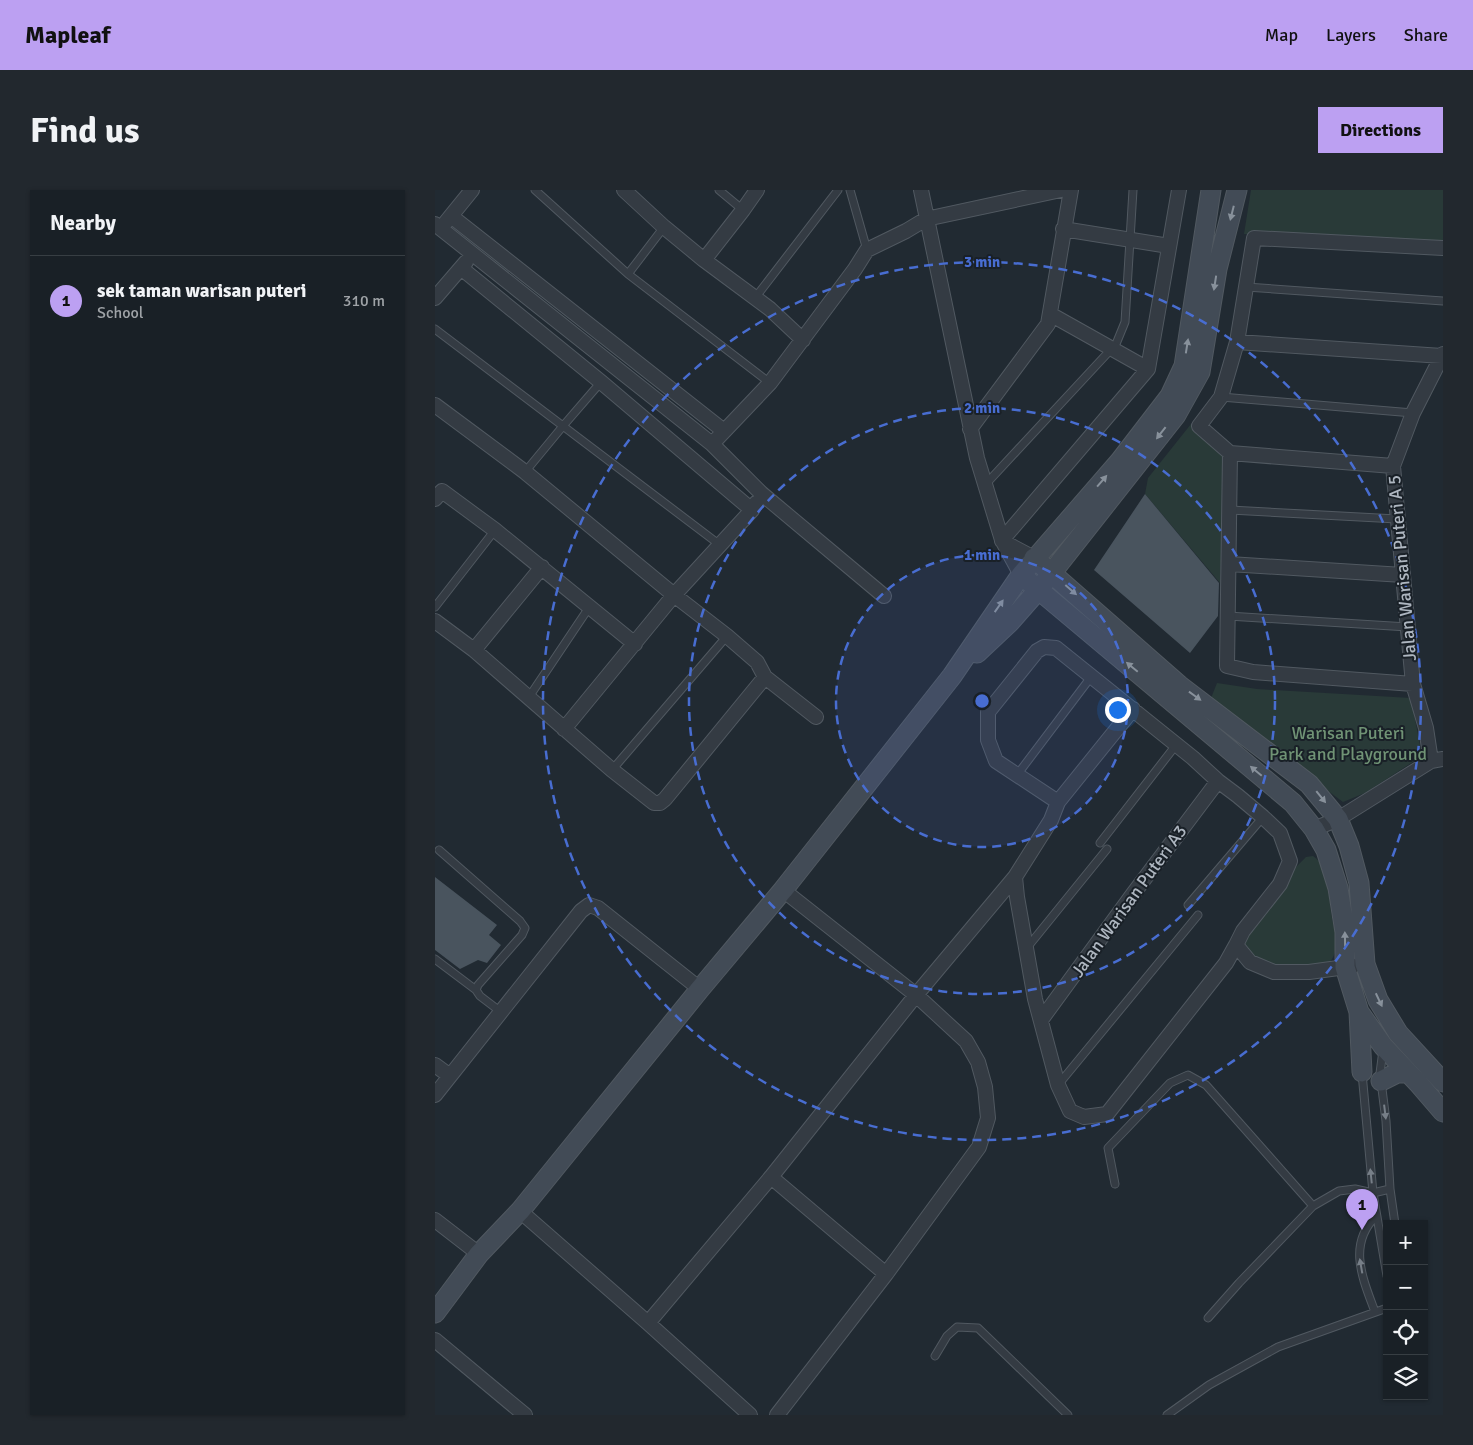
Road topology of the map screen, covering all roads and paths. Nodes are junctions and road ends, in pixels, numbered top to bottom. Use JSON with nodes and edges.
{"nodes":[{"id":1,"x":472,"y":190,"type":"edge"},
{"id":2,"x":535,"y":190,"type":"edge"},
{"id":3,"x":624,"y":190,"type":"edge"},
{"id":4,"x":719,"y":190,"type":"edge"},
{"id":5,"x":757,"y":190,"type":"edge"},
{"id":6,"x":838,"y":190,"type":"edge"},
{"id":7,"x":850,"y":190,"type":"edge"},
{"id":8,"x":921,"y":190,"type":"edge"},
{"id":9,"x":1061,"y":190,"type":"edge"},
{"id":10,"x":1071,"y":190,"type":"edge"},
{"id":11,"x":1133,"y":190,"type":"edge"},
{"id":12,"x":1179,"y":190,"type":"edge"},
{"id":13,"x":1211,"y":190,"type":"edge"},
{"id":14,"x":1237,"y":190,"type":"edge"},
{"id":15,"x":743,"y":210,"type":"junction"},
{"id":16,"x":451,"y":216,"type":"junction"},
{"id":17,"x":926,"y":219,"type":"junction"},
{"id":18,"x":438,"y":226,"type":"edge"},
{"id":19,"x":664,"y":226,"type":"junction"},
{"id":20,"x":1063,"y":229,"type":"junction"},
{"id":21,"x":1130,"y":238,"type":"junction"},
{"id":22,"x":1169,"y":246,"type":"junction"},
{"id":23,"x":1443,"y":248,"type":"edge"},
{"id":24,"x":867,"y":250,"type":"junction"},
{"id":25,"x":473,"y":254,"type":"junction"},
{"id":26,"x":704,"y":260,"type":"junction"},
{"id":27,"x":461,"y":268,"type":"junction"},
{"id":28,"x":628,"y":274,"type":"junction"},
{"id":29,"x":1246,"y":287,"type":"junction"},
{"id":30,"x":435,"y":298,"type":"edge"},
{"id":31,"x":755,"y":298,"type":"junction"},
{"id":32,"x":1443,"y":301,"type":"edge"},
{"id":33,"x":1050,"y":314,"type":"junction"},
{"id":34,"x":435,"y":329,"type":"edge"},
{"id":35,"x":803,"y":340,"type":"junction"},
{"id":36,"x":1237,"y":342,"type":"junction"},
{"id":37,"x":1112,"y":348,"type":"junction"},
{"id":38,"x":1443,"y":355,"type":"edge"},
{"id":39,"x":1148,"y":369,"type":"junction"},
{"id":40,"x":601,"y":382,"type":"junction"},
{"id":41,"x":770,"y":383,"type":"junction"},
{"id":42,"x":1221,"y":397,"type":"junction"},
{"id":43,"x":435,"y":404,"type":"edge"},
{"id":44,"x":1413,"y":413,"type":"junction"},
{"id":45,"x":563,"y":426,"type":"junction"},
{"id":46,"x":970,"y":429,"type":"junction"},
{"id":47,"x":725,"y":431,"type":"junction"},
{"id":48,"x":712,"y":444,"type":"junction"},
{"id":49,"x":1230,"y":453,"type":"junction"},
{"id":50,"x":1393,"y":466,"type":"junction"},
{"id":51,"x":525,"y":472,"type":"junction"},
{"id":52,"x":985,"y":486,"type":"junction"},
{"id":53,"x":437,"y":492,"type":"edge"},
{"id":54,"x":761,"y":493,"type":"junction"},
{"id":55,"x":752,"y":510,"type":"junction"},
{"id":56,"x":1230,"y":510,"type":"junction"},
{"id":57,"x":1397,"y":519,"type":"junction"},
{"id":58,"x":495,"y":530,"type":"junction"},
{"id":59,"x":1002,"y":540,"type":"junction"},
{"id":60,"x":719,"y":545,"type":"junction"},
{"id":61,"x":1034,"y":558,"type":"junction"},
{"id":62,"x":1229,"y":564,"type":"junction"},
{"id":63,"x":542,"y":568,"type":"junction"},
{"id":64,"x":1052,"y":573,"type":"junction"},
{"id":65,"x":1021,"y":575,"type":"junction"},
{"id":66,"x":1403,"y":575,"type":"junction"},
{"id":67,"x":1039,"y":589,"type":"junction"},
{"id":68,"x":674,"y":595,"type":"junction"},
{"id":69,"x":884,"y":596,"type":"dead end"},
{"id":70,"x":589,"y":606,"type":"junction"},
{"id":71,"x":435,"y":607,"type":"edge"},
{"id":72,"x":1228,"y":616,"type":"junction"},
{"id":73,"x":435,"y":621,"type":"edge"},
{"id":74,"x":1407,"y":628,"type":"junction"},
{"id":75,"x":727,"y":636,"type":"junction"},
{"id":76,"x":635,"y":644,"type":"junction"},
{"id":77,"x":474,"y":650,"type":"junction"},
{"id":78,"x":952,"y":676,"type":"junction"},
{"id":79,"x":1091,"y":676,"type":"junction"},
{"id":80,"x":765,"y":677,"type":"junction"},
{"id":81,"x":1413,"y":684,"type":"junction"},
{"id":82,"x":529,"y":697,"type":"junction"},
{"id":83,"x":1133,"y":709,"type":"junction"},
{"id":84,"x":816,"y":717,"type":"dead end"},
{"id":85,"x":564,"y":729,"type":"junction"},
{"id":86,"x":1176,"y":745,"type":"junction"},
{"id":87,"x":1437,"y":760,"type":"edge"},
{"id":88,"x":612,"y":770,"type":"junction"},
{"id":89,"x":1017,"y":775,"type":"junction"},
{"id":90,"x":1218,"y":781,"type":"junction"},
{"id":91,"x":1058,"y":802,"type":"junction"},
{"id":92,"x":1263,"y":816,"type":"junction"},
{"id":93,"x":1338,"y":819,"type":"junction"},
{"id":94,"x":1314,"y":829,"type":"junction"},
{"id":95,"x":1100,"y":843,"type":"dead end"},
{"id":96,"x":1107,"y":849,"type":"dead end"},
{"id":97,"x":439,"y":850,"type":"dead end"},
{"id":98,"x":1015,"y":877,"type":"junction"},
{"id":99,"x":783,"y":890,"type":"junction"},
{"id":100,"x":1188,"y":905,"type":"dead end"},
{"id":101,"x":1198,"y":915,"type":"dead end"},
{"id":102,"x":1237,"y":946,"type":"junction"},
{"id":103,"x":1026,"y":949,"type":"junction"},
{"id":104,"x":435,"y":959,"type":"edge"},
{"id":105,"x":1365,"y":964,"type":"junction"},
{"id":106,"x":1345,"y":967,"type":"junction"},
{"id":107,"x":700,"y":989,"type":"junction"},
{"id":108,"x":476,"y":990,"type":"junction"},
{"id":109,"x":916,"y":995,"type":"junction"},
{"id":110,"x":501,"y":1012,"type":"junction"},
{"id":111,"x":1359,"y":1012,"type":"junction"},
{"id":112,"x":1041,"y":1020,"type":"junction"},
{"id":113,"x":1380,"y":1036,"type":"junction"},
{"id":114,"x":435,"y":1065,"type":"edge"},
{"id":115,"x":1362,"y":1072,"type":"junction"},
{"id":116,"x":1409,"y":1073,"type":"junction"},
{"id":117,"x":450,"y":1076,"type":"junction"},
{"id":118,"x":1381,"y":1081,"type":"junction"},
{"id":119,"x":1443,"y":1082,"type":"edge"},
{"id":120,"x":1058,"y":1085,"type":"junction"},
{"id":121,"x":435,"y":1095,"type":"edge"},
{"id":122,"x":1443,"y":1112,"type":"edge"},
{"id":123,"x":771,"y":1177,"type":"junction"},
{"id":124,"x":1115,"y":1184,"type":"dead end"},
{"id":125,"x":1390,"y":1189,"type":"junction"},
{"id":126,"x":1373,"y":1193,"type":"junction"},
{"id":127,"x":1313,"y":1206,"type":"junction"},
{"id":128,"x":520,"y":1211,"type":"junction"},
{"id":129,"x":1376,"y":1216,"type":"junction"},
{"id":130,"x":435,"y":1220,"type":"edge"},
{"id":131,"x":1394,"y":1220,"type":"edge"},
{"id":132,"x":479,"y":1254,"type":"junction"},
{"id":133,"x":1385,"y":1265,"type":"edge"},
{"id":134,"x":886,"y":1274,"type":"junction"},
{"id":135,"x":1383,"y":1309,"type":"edge"},
{"id":136,"x":1375,"y":1312,"type":"junction"},
{"id":137,"x":435,"y":1313,"type":"edge"},
{"id":138,"x":1208,"y":1318,"type":"dead end"},
{"id":139,"x":648,"y":1322,"type":"junction"},
{"id":140,"x":435,"y":1340,"type":"edge"},
{"id":141,"x":935,"y":1356,"type":"dead end"},
{"id":142,"x":525,"y":1415,"type":"edge"},
{"id":143,"x":750,"y":1415,"type":"edge"},
{"id":144,"x":777,"y":1415,"type":"edge"},
{"id":145,"x":1068,"y":1415,"type":"edge"},
{"id":146,"x":1167,"y":1415,"type":"edge"}],
"edges":[{"from":1,"to":16,"type":"street"},
{"from":2,"to":28,"type":"lane"},
{"from":3,"to":19,"type":"street"},
{"from":4,"to":15,"type":"lane"},
{"from":5,"to":15,"type":"street"},
{"from":6,"to":31,"type":"lane"},
{"from":7,"to":24,"type":"lane"},
{"from":8,"to":17,"type":"street"},
{"from":9,"to":17,"type":"street"},
{"from":10,"to":20,"type":"street"},
{"from":11,"to":21,"type":"lane"},
{"from":12,"to":22,"type":"street"},
{"from":61,"to":13,"type":"street","one_way":true},
{"from":14,"to":64,"type":"street","one_way":true},
{"from":15,"to":26,"type":"street"},
{"from":16,"to":18,"type":"street"},
{"from":16,"to":47,"type":"street"},
{"from":17,"to":24,"type":"street"},
{"from":17,"to":46,"type":"street"},
{"from":18,"to":25,"type":"street"},
{"from":19,"to":26,"type":"street"},
{"from":19,"to":28,"type":"lane"},
{"from":20,"to":21,"type":"street"},
{"from":20,"to":33,"type":"street"},
{"from":21,"to":22,"type":"street"},
{"from":21,"to":37,"type":"lane"},
{"from":22,"to":39,"type":"street"},
{"from":23,"to":29,"type":"street"},
{"from":24,"to":35,"type":"street"},
{"from":25,"to":27,"type":"street"},
{"from":25,"to":48,"type":"street"},
{"from":26,"to":31,"type":"street"},
{"from":27,"to":30,"type":"street"},
{"from":27,"to":40,"type":"street"},
{"from":28,"to":41,"type":"lane"},
{"from":29,"to":32,"type":"lane"},
{"from":29,"to":36,"type":"street"},
{"from":31,"to":35,"type":"street"},
{"from":33,"to":37,"type":"street"},
{"from":33,"to":46,"type":"street"},
{"from":34,"to":45,"type":"lane"},
{"from":35,"to":41,"type":"street"},
{"from":36,"to":38,"type":"street"},
{"from":36,"to":42,"type":"street"},
{"from":37,"to":39,"type":"street"},
{"from":37,"to":52,"type":"lane"},
{"from":38,"to":44,"type":"street","name":"Jalan Warisan Puteri A 5"},
{"from":39,"to":59,"type":"street"},
{"from":40,"to":45,"type":"lane"},
{"from":40,"to":55,"type":"street"},
{"from":41,"to":47,"type":"street"},
{"from":42,"to":44,"type":"lane"},
{"from":42,"to":49,"type":"street"},
{"from":43,"to":51,"type":"street"},
{"from":44,"to":50,"type":"street","name":"Jalan Warisan Puteri A 5"},
{"from":45,"to":51,"type":"lane"},
{"from":45,"to":60,"type":"lane"},
{"from":46,"to":52,"type":"street"},
{"from":47,"to":48,"type":"street"},
{"from":48,"to":54,"type":"street"},
{"from":49,"to":50,"type":"street"},
{"from":49,"to":56,"type":"street"},
{"from":50,"to":57,"type":"street","name":"Jalan Warisan Puteri A 5"},
{"from":51,"to":68,"type":"street"},
{"from":52,"to":59,"type":"street"},
{"from":53,"to":58,"type":"street"},
{"from":54,"to":55,"type":"street"},
{"from":54,"to":69,"type":"street"},
{"from":55,"to":60,"type":"street"},
{"from":56,"to":57,"type":"lane"},
{"from":56,"to":62,"type":"street"},
{"from":57,"to":66,"type":"street","name":"Jalan Warisan Puteri A 5"},
{"from":58,"to":63,"type":"street"},
{"from":58,"to":71,"type":"lane"},
{"from":59,"to":61,"type":"street"},
{"from":59,"to":65,"type":"street"},
{"from":60,"to":68,"type":"street"},
{"from":61,"to":64,"type":"street"},
{"from":61,"to":65,"type":"street"},
{"from":62,"to":66,"type":"street"},
{"from":62,"to":72,"type":"street"},
{"from":63,"to":70,"type":"street"},
{"from":63,"to":77,"type":"street"},
{"from":64,"to":67,"type":"street"},
{"from":64,"to":93,"type":"street","one_way":true},
{"from":65,"to":67,"type":"street"},
{"from":78,"to":65,"type":"street","one_way":true},
{"from":66,"to":74,"type":"street","name":"Jalan Warisan Puteri A 5"},
{"from":67,"to":78,"type":"street"},
{"from":94,"to":67,"type":"street","one_way":true},
{"from":68,"to":75,"type":"street"},
{"from":68,"to":76,"type":"street"},
{"from":70,"to":76,"type":"street"},
{"from":70,"to":82,"type":"lane"},
{"from":72,"to":74,"type":"lane"},
{"from":72,"to":81,"type":"street"},
{"from":73,"to":77,"type":"street"},
{"from":74,"to":81,"type":"street","name":"Jalan Warisan Puteri A 5"},
{"from":75,"to":80,"type":"street"},
{"from":75,"to":88,"type":"lane"},
{"from":76,"to":85,"type":"street"},
{"from":77,"to":82,"type":"street"},
{"from":78,"to":99,"type":"street"},
{"from":79,"to":83,"type":"street"},
{"from":79,"to":89,"type":"lane"},
{"from":79,"to":89,"type":"street"},
{"from":80,"to":84,"type":"street"},
{"from":80,"to":88,"type":"street"},
{"from":81,"to":87,"type":"street","name":"Jalan Warisan Puteri A 5"},
{"from":82,"to":85,"type":"street"},
{"from":83,"to":86,"type":"street"},
{"from":83,"to":91,"type":"street"},
{"from":85,"to":88,"type":"street"},
{"from":86,"to":90,"type":"street"},
{"from":86,"to":95,"type":"lane"},
{"from":87,"to":93,"type":"street"},
{"from":89,"to":91,"type":"street"},
{"from":90,"to":92,"type":"street"},
{"from":90,"to":112,"type":"street","name":"Jalan Warisan Puteri A3"},
{"from":91,"to":98,"type":"street"},
{"from":92,"to":100,"type":"lane"},
{"from":92,"to":102,"type":"street"},
{"from":93,"to":94,"type":"street"},
{"from":93,"to":105,"type":"street"},
{"from":106,"to":94,"type":"street","one_way":true},
{"from":96,"to":103,"type":"lane"},
{"from":97,"to":108,"type":"lane"},
{"from":98,"to":103,"type":"street"},
{"from":98,"to":109,"type":"street"},
{"from":99,"to":107,"type":"street"},
{"from":99,"to":109,"type":"street"},
{"from":101,"to":120,"type":"lane"},
{"from":102,"to":106,"type":"street"},
{"from":102,"to":120,"type":"street"},
{"from":103,"to":112,"type":"street"},
{"from":104,"to":108,"type":"lane"},
{"from":105,"to":106,"type":"street"},
{"from":105,"to":113,"type":"street","one_way":true},
{"from":106,"to":111,"type":"street"},
{"from":107,"to":110,"type":"street"},
{"from":107,"to":128,"type":"street"},
{"from":108,"to":110,"type":"lane"},
{"from":109,"to":123,"type":"street"},
{"from":109,"to":134,"type":"street"},
{"from":110,"to":117,"type":"street"},
{"from":111,"to":113,"type":"street"},
{"from":111,"to":115,"type":"street"},
{"from":112,"to":120,"type":"street"},
{"from":113,"to":115,"type":"lane"},
{"from":113,"to":116,"type":"street"},
{"from":113,"to":118,"type":"lane"},
{"from":113,"to":119,"type":"street"},
{"from":114,"to":117,"type":"street"},
{"from":126,"to":115,"type":"lane","one_way":true},
{"from":116,"to":118,"type":"street"},
{"from":116,"to":122,"type":"street"},
{"from":117,"to":121,"type":"street"},
{"from":118,"to":125,"type":"lane","one_way":true},
{"from":123,"to":134,"type":"street"},
{"from":123,"to":139,"type":"street"},
{"from":124,"to":127,"type":"lane"},
{"from":125,"to":126,"type":"lane"},
{"from":125,"to":131,"type":"lane"},
{"from":126,"to":127,"type":"lane"},
{"from":126,"to":129,"type":"lane"},
{"from":127,"to":138,"type":"lane"},
{"from":128,"to":132,"type":"street"},
{"from":128,"to":139,"type":"street"},
{"from":129,"to":133,"type":"lane"},
{"from":136,"to":129,"type":"lane","one_way":true},
{"from":130,"to":132,"type":"street"},
{"from":132,"to":137,"type":"street"},
{"from":134,"to":144,"type":"street"},
{"from":135,"to":136,"type":"lane"},
{"from":136,"to":146,"type":"lane"},
{"from":139,"to":143,"type":"street"},
{"from":140,"to":142,"type":"street"},
{"from":141,"to":145,"type":"lane"}]}
